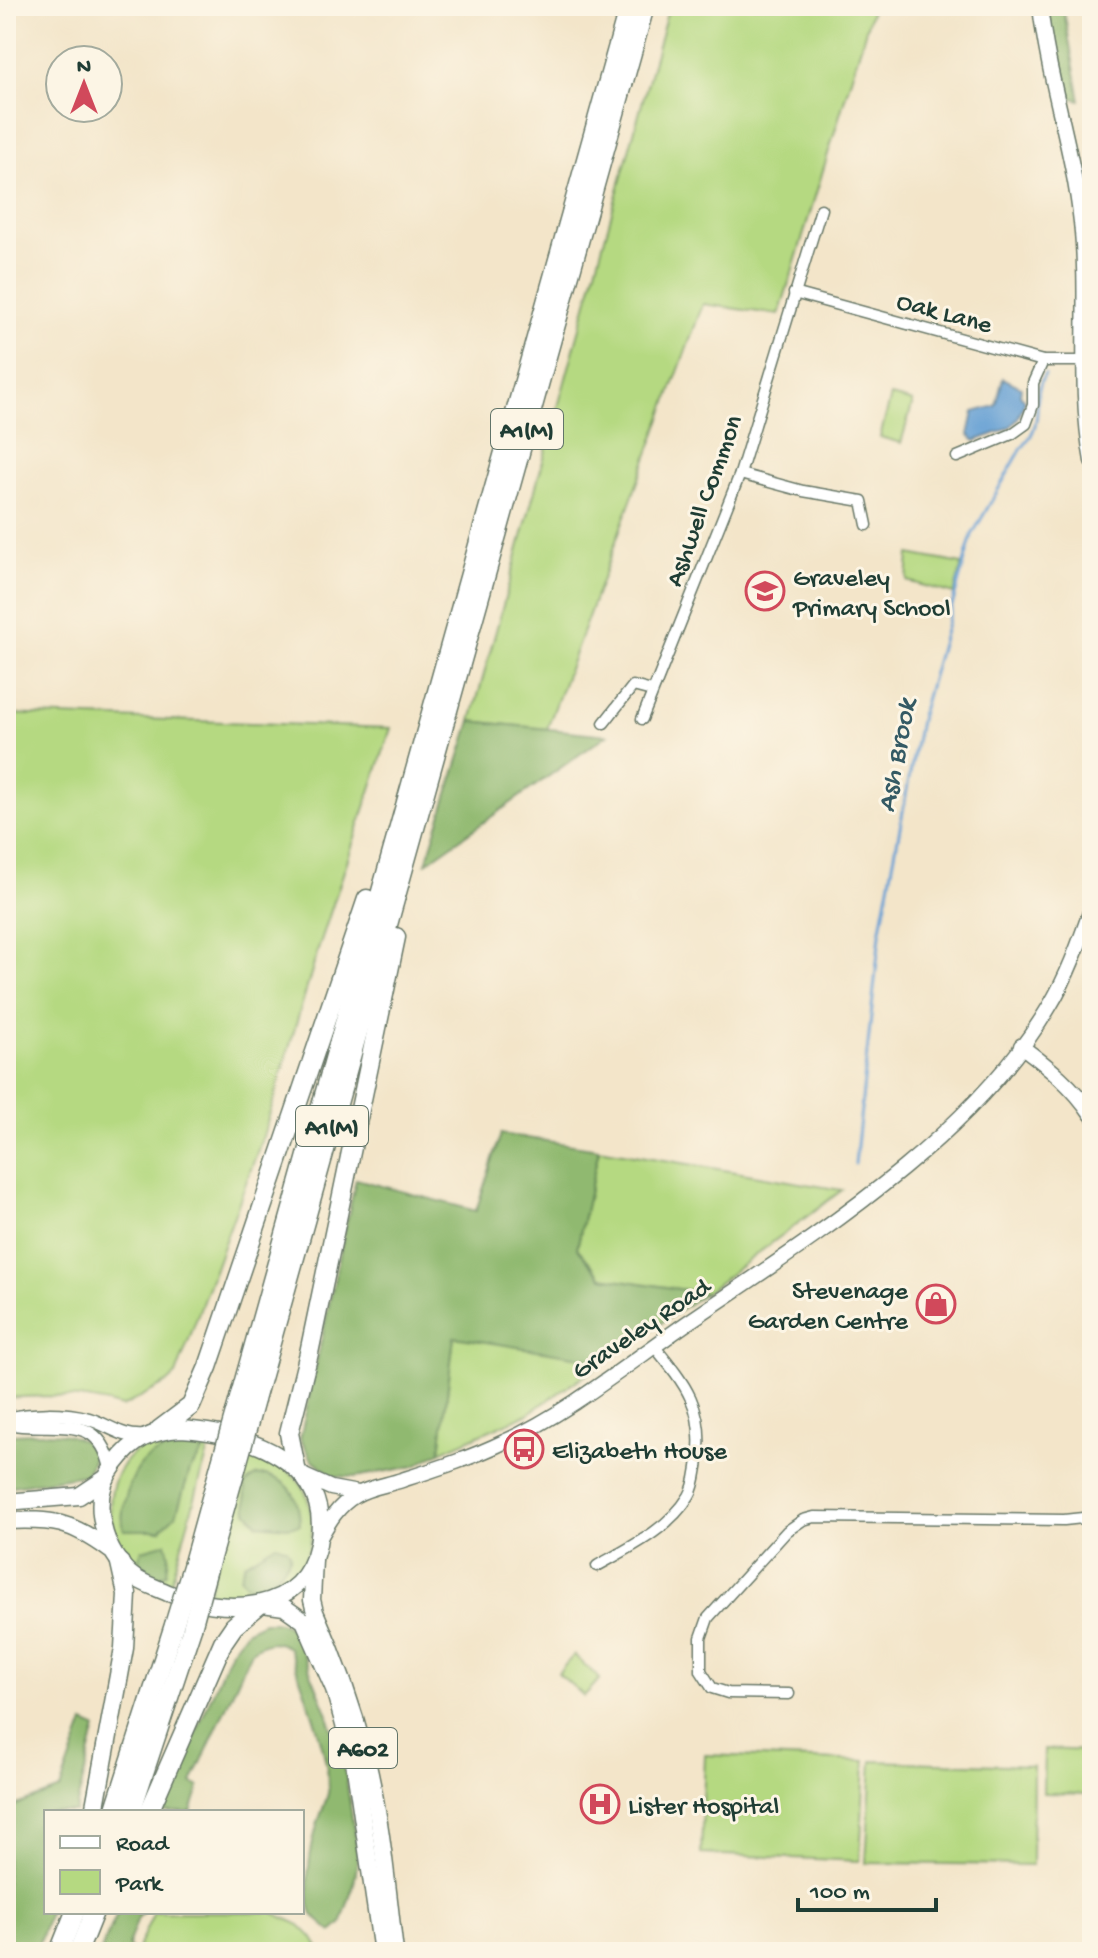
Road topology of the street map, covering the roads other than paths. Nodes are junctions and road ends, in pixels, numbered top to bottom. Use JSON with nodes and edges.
{"nodes":[{"id":1,"x":629,"y":6,"type":"edge"},
{"id":2,"x":645,"y":6,"type":"edge"},
{"id":3,"x":1040,"y":6,"type":"edge"},
{"id":4,"x":821,"y":209,"type":"dead end"},
{"id":5,"x":794,"y":293,"type":"junction"},
{"id":6,"x":1088,"y":308,"type":"edge"},
{"id":7,"x":1043,"y":361,"type":"junction"},
{"id":8,"x":1085,"y":361,"type":"junction"},
{"id":9,"x":957,"y":457,"type":"dead end"},
{"id":10,"x":1092,"y":461,"type":"edge"},
{"id":11,"x":740,"y":474,"type":"junction"},
{"id":12,"x":867,"y":525,"type":"dead end"},
{"id":13,"x":652,"y":691,"type":"junction"},
{"id":14,"x":642,"y":719,"type":"dead end"},
{"id":15,"x":604,"y":723,"type":"dead end"},
{"id":16,"x":404,"y":804,"type":"junction"},
{"id":17,"x":409,"y":852,"type":"junction"},
{"id":18,"x":1092,"y":907,"type":"edge"},
{"id":19,"x":1021,"y":1046,"type":"junction"},
{"id":20,"x":1092,"y":1115,"type":"edge"},
{"id":21,"x":654,"y":1346,"type":"junction"},
{"id":22,"x":248,"y":1398,"type":"junction"},
{"id":23,"x":6,"y":1421,"type":"edge"},
{"id":24,"x":151,"y":1433,"type":"junction"},
{"id":25,"x":299,"y":1471,"type":"junction"},
{"id":26,"x":108,"y":1473,"type":"junction"},
{"id":27,"x":358,"y":1493,"type":"junction"},
{"id":28,"x":6,"y":1502,"type":"edge"},
{"id":29,"x":1092,"y":1517,"type":"edge"},
{"id":30,"x":6,"y":1521,"type":"edge"},
{"id":31,"x":317,"y":1546,"type":"junction"},
{"id":32,"x":116,"y":1557,"type":"junction"},
{"id":33,"x":597,"y":1566,"type":"dead end"},
{"id":34,"x":261,"y":1604,"type":"junction"},
{"id":35,"x":183,"y":1626,"type":"junction"},
{"id":36,"x":789,"y":1694,"type":"dead end"},
{"id":37,"x":94,"y":1810,"type":"edge"},
{"id":38,"x":115,"y":1810,"type":"edge"},
{"id":39,"x":132,"y":1810,"type":"edge"},
{"id":40,"x":150,"y":1810,"type":"edge"},
{"id":41,"x":68,"y":1914,"type":"edge"},
{"id":42,"x":74,"y":1914,"type":"edge"},
{"id":43,"x":95,"y":1914,"type":"edge"},
{"id":44,"x":81,"y":1946,"type":"edge"},
{"id":45,"x":59,"y":1952,"type":"edge"},
{"id":46,"x":382,"y":1952,"type":"edge"},
{"id":47,"x":395,"y":1952,"type":"edge"}],
"edges":[{"from":1,"to":16,"type":"highway","number":"A1(M)"},
{"from":2,"to":17,"type":"highway","number":"A1(M)"},
{"from":3,"to":6,"type":"main road"},
{"from":4,"to":5,"type":"street","name":"Ashwell Common"},
{"from":5,"to":7,"type":"street","name":"Oak Lane"},
{"from":5,"to":11,"type":"street","name":"Ashwell Common"},
{"from":6,"to":8,"type":"main road"},
{"from":7,"to":8,"type":"street","name":"Oak Lane"},
{"from":7,"to":9,"type":"street"},
{"from":8,"to":10,"type":"main road"},
{"from":11,"to":12,"type":"street"},
{"from":11,"to":13,"type":"street","name":"Ashwell Common"},
{"from":13,"to":14,"type":"street","name":"Ashwell Common"},
{"from":13,"to":15,"type":"street"},
{"from":16,"to":22,"type":"highway","number":"A1(M)"},
{"from":16,"to":24,"type":"highway"},
{"from":17,"to":22,"type":"highway","number":"A1(M)"},
{"from":17,"to":25,"type":"highway","number":"A1(M)"},
{"from":18,"to":19,"type":"main road","name":"Graveley Road"},
{"from":19,"to":20,"type":"main road"},
{"from":19,"to":21,"type":"main road","name":"Graveley Road"},
{"from":21,"to":27,"type":"main road","name":"Graveley Road"},
{"from":21,"to":33,"type":"street"},
{"from":22,"to":35,"type":"highway","number":"A1(M)","bridge":true},
{"from":23,"to":24,"type":"street"},
{"from":23,"to":26,"type":"street"},
{"from":24,"to":25,"type":"main road"},
{"from":24,"to":26,"type":"main road"},
{"from":25,"to":27,"type":"main road"},
{"from":25,"to":31,"type":"main road"},
{"from":26,"to":28,"type":"main road"},
{"from":26,"to":32,"type":"main road"},
{"from":27,"to":31,"type":"main road","name":"Graveley Road"},
{"from":29,"to":36,"type":"street"},
{"from":30,"to":32,"type":"main road"},
{"from":31,"to":34,"type":"main road"},
{"from":31,"to":47,"type":"main road","number":"A602"},
{"from":32,"to":34,"type":"main road"},
{"from":32,"to":37,"type":"highway"},
{"from":34,"to":40,"type":"highway"},
{"from":34,"to":46,"type":"main road","number":"A602"},
{"from":35,"to":38,"type":"highway","number":"A1(M)"},
{"from":35,"to":39,"type":"highway","number":"A1(M)"},
{"from":41,"to":45,"type":"highway"},
{"from":42,"to":45,"type":"highway"},
{"from":43,"to":44,"type":"highway"}]}
